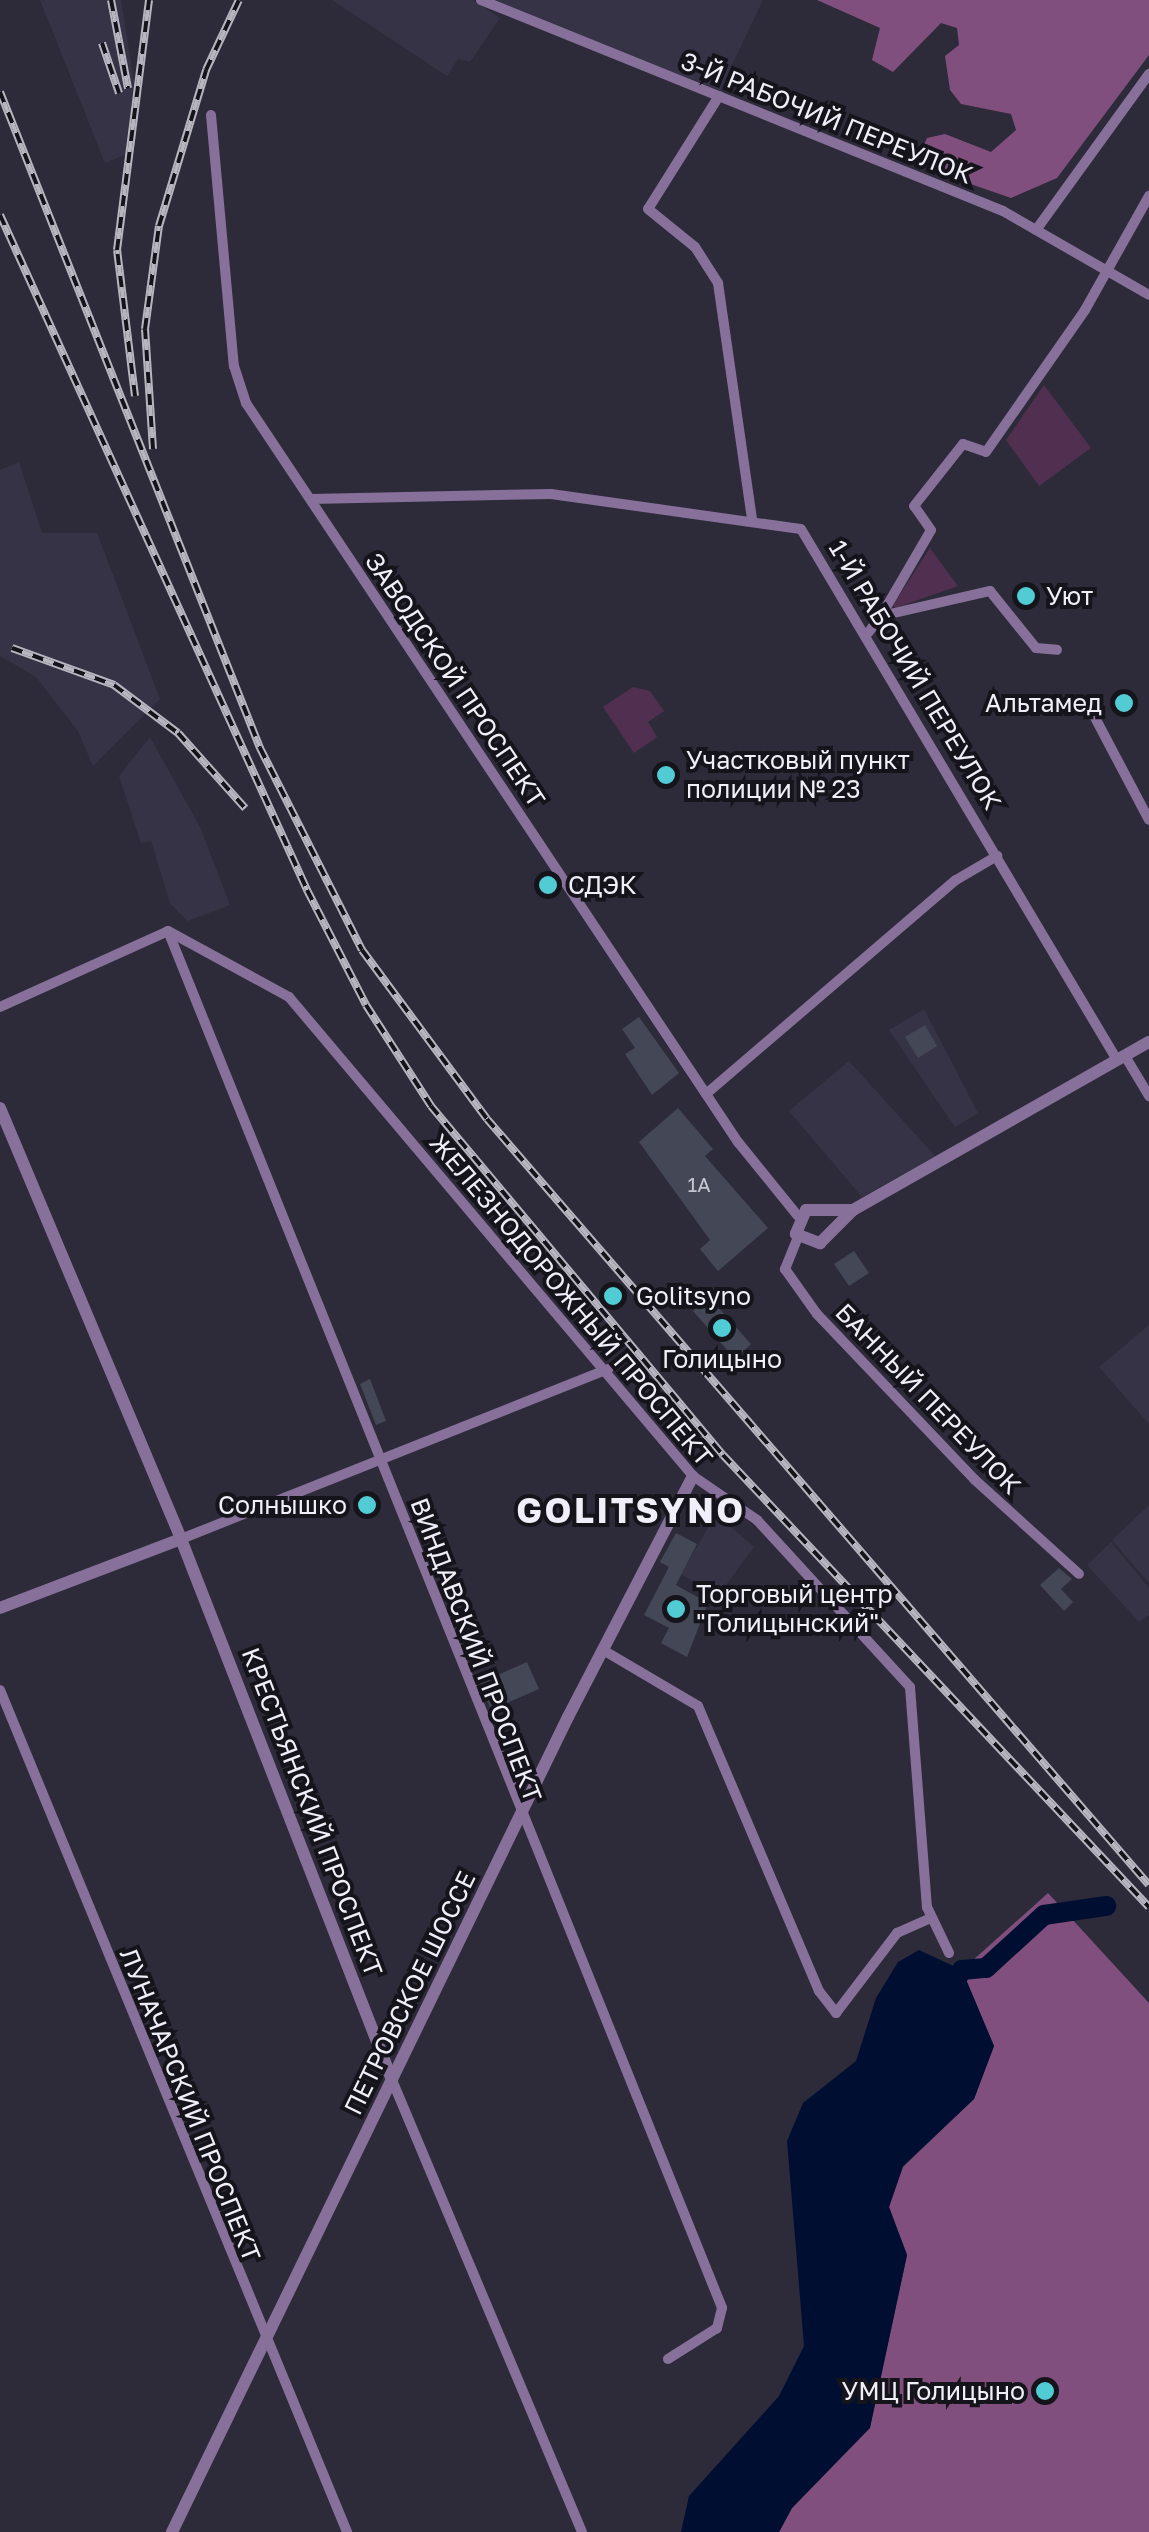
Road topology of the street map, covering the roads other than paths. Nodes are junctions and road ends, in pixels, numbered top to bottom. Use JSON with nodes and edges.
{"nodes":[{"id":1,"x":481,"y":0,"type":"edge"},
{"id":2,"x":1149,"y":74,"type":"edge"},
{"id":3,"x":719,"y":96,"type":"junction"},
{"id":4,"x":211,"y":115,"type":"dead end"},
{"id":5,"x":1149,"y":196,"type":"edge"},
{"id":6,"x":1036,"y":230,"type":"junction"},
{"id":7,"x":1109,"y":270,"type":"junction"},
{"id":8,"x":1149,"y":294,"type":"edge"},
{"id":9,"x":311,"y":499,"type":"junction"},
{"id":10,"x":752,"y":518,"type":"junction"},
{"id":11,"x":882,"y":616,"type":"junction"},
{"id":12,"x":868,"y":633,"type":"junction"},
{"id":13,"x":1057,"y":650,"type":"dead end"},
{"id":14,"x":1091,"y":710,"type":"dead end"},
{"id":15,"x":1149,"y":820,"type":"edge"},
{"id":16,"x":997,"y":856,"type":"junction"},
{"id":17,"x":168,"y":931,"type":"junction"},
{"id":18,"x":0,"y":1007,"type":"edge"},
{"id":19,"x":1149,"y":1042,"type":"edge"},
{"id":20,"x":1121,"y":1058,"type":"junction"},
{"id":21,"x":706,"y":1094,"type":"junction"},
{"id":22,"x":1149,"y":1096,"type":"edge"},
{"id":23,"x":0,"y":1108,"type":"edge"},
{"id":24,"x":854,"y":1210,"type":"junction"},
{"id":25,"x":820,"y":1211,"type":"junction"},
{"id":26,"x":798,"y":1216,"type":"junction"},
{"id":27,"x":828,"y":1235,"type":"junction"},
{"id":28,"x":798,"y":1237,"type":"junction"},
{"id":29,"x":608,"y":1369,"type":"junction"},
{"id":30,"x":379,"y":1456,"type":"junction"},
{"id":31,"x":694,"y":1476,"type":"junction"},
{"id":32,"x":181,"y":1538,"type":"junction"},
{"id":33,"x":1079,"y":1574,"type":"dead end"},
{"id":34,"x":0,"y":1608,"type":"edge"},
{"id":35,"x":603,"y":1650,"type":"junction"},
{"id":36,"x":0,"y":1690,"type":"edge"},
{"id":37,"x":520,"y":1819,"type":"junction"},
{"id":38,"x":931,"y":1918,"type":"junction"},
{"id":39,"x":950,"y":1954,"type":"dead end"},
{"id":40,"x":392,"y":2080,"type":"junction"},
{"id":41,"x":263,"y":2339,"type":"junction"},
{"id":42,"x":668,"y":2360,"type":"dead end"},
{"id":43,"x":172,"y":2532,"type":"edge"},
{"id":44,"x":347,"y":2532,"type":"edge"},
{"id":45,"x":582,"y":2532,"type":"edge"}],
"edges":[{"from":1,"to":3,"type":"street","name":"3-Й РАБОЧИЙ ПЕРЕУЛОК"},
{"from":2,"to":6,"type":"street"},
{"from":3,"to":6,"type":"street","name":"3-Й РАБОЧИЙ ПЕРЕУЛОК"},
{"from":3,"to":10,"type":"street"},
{"from":4,"to":9,"type":"street","name":"ЗАВОДСКОЙ ПРОСПЕКТ"},
{"from":5,"to":7,"type":"street"},
{"from":6,"to":7,"type":"street","name":"3-Й РАБОЧИЙ ПЕРЕУЛОК"},
{"from":7,"to":8,"type":"street","name":"3-Й РАБОЧИЙ ПЕРЕУЛОК"},
{"from":7,"to":11,"type":"street"},
{"from":9,"to":10,"type":"street","name":"1-Й РАБОЧИЙ ПЕРЕУЛОК"},
{"from":9,"to":21,"type":"street","name":"ЗАВОДСКОЙ ПРОСПЕКТ"},
{"from":10,"to":12,"type":"street","name":"1-Й РАБОЧИЙ ПЕРЕУЛОК"},
{"from":11,"to":12,"type":"street"},
{"from":11,"to":13,"type":"street"},
{"from":12,"to":16,"type":"street","name":"1-Й РАБОЧИЙ ПЕРЕУЛОК"},
{"from":14,"to":15,"type":"street"},
{"from":16,"to":20,"type":"street","name":"1-Й РАБОЧИЙ ПЕРЕУЛОК"},
{"from":16,"to":21,"type":"street"},
{"from":17,"to":18,"type":"street"},
{"from":17,"to":29,"type":"street","name":"ЖЕЛЕЗНОДОРОЖНЫЙ ПРОСПЕКТ"},
{"from":17,"to":30,"type":"street","name":"ВИНДАВСКИЙ ПРОСПЕКТ"},
{"from":19,"to":20,"type":"street"},
{"from":20,"to":22,"type":"street","name":"1-Й РАБОЧИЙ ПЕРЕУЛОК"},
{"from":20,"to":24,"type":"street"},
{"from":21,"to":26,"type":"street","name":"ЗАВОДСКОЙ ПРОСПЕКТ"},
{"from":23,"to":32,"type":"street","name":"КРЕСТЬЯНСКИЙ ПРОСПЕКТ"},
{"from":24,"to":25,"type":"street"},
{"from":24,"to":27,"type":"street"},
{"from":25,"to":26,"type":"street"},
{"from":25,"to":27,"type":"street"},
{"from":26,"to":28,"type":"street"},
{"from":27,"to":28,"type":"street"},
{"from":28,"to":33,"type":"street","name":"БАННЫЙ ПЕРЕУЛОК"},
{"from":29,"to":30,"type":"street"},
{"from":29,"to":31,"type":"street","name":"ЖЕЛЕЗНОДОРОЖНЫЙ ПРОСПЕКТ"},
{"from":30,"to":32,"type":"street"},
{"from":30,"to":37,"type":"street","name":"ВИНДАВСКИЙ ПРОСПЕКТ"},
{"from":31,"to":35,"type":"street","name":"ПЕТРОВСКОЕ ШОССЕ"},
{"from":31,"to":38,"type":"street","name":"ЖЕЛЕЗНОДОРОЖНЫЙ ПРОСПЕКТ"},
{"from":32,"to":34,"type":"street"},
{"from":32,"to":40,"type":"street","name":"КРЕСТЬЯНСКИЙ ПРОСПЕКТ"},
{"from":35,"to":37,"type":"street","name":"ПЕТРОВСКОЕ ШОССЕ"},
{"from":35,"to":38,"type":"street"},
{"from":36,"to":41,"type":"street","name":"ЛУНАЧАРСКИЙ ПРОСПЕКТ"},
{"from":37,"to":40,"type":"street","name":"ПЕТРОВСКОЕ ШОССЕ"},
{"from":37,"to":42,"type":"street","name":"ВИНДАВСКИЙ ПРОСПЕКТ"},
{"from":38,"to":39,"type":"street","name":"ЖЕЛЕЗНОДОРОЖНЫЙ ПРОСПЕКТ"},
{"from":40,"to":41,"type":"street","name":"ПЕТРОВСКОЕ ШОССЕ"},
{"from":40,"to":45,"type":"street","name":"КРЕСТЬЯНСКИЙ ПРОСПЕКТ"},
{"from":41,"to":43,"type":"street","name":"ПЕТРОВСКОЕ ШОССЕ"},
{"from":41,"to":44,"type":"street","name":"ЛУНАЧАРСКИЙ ПРОСПЕКТ"}]}
